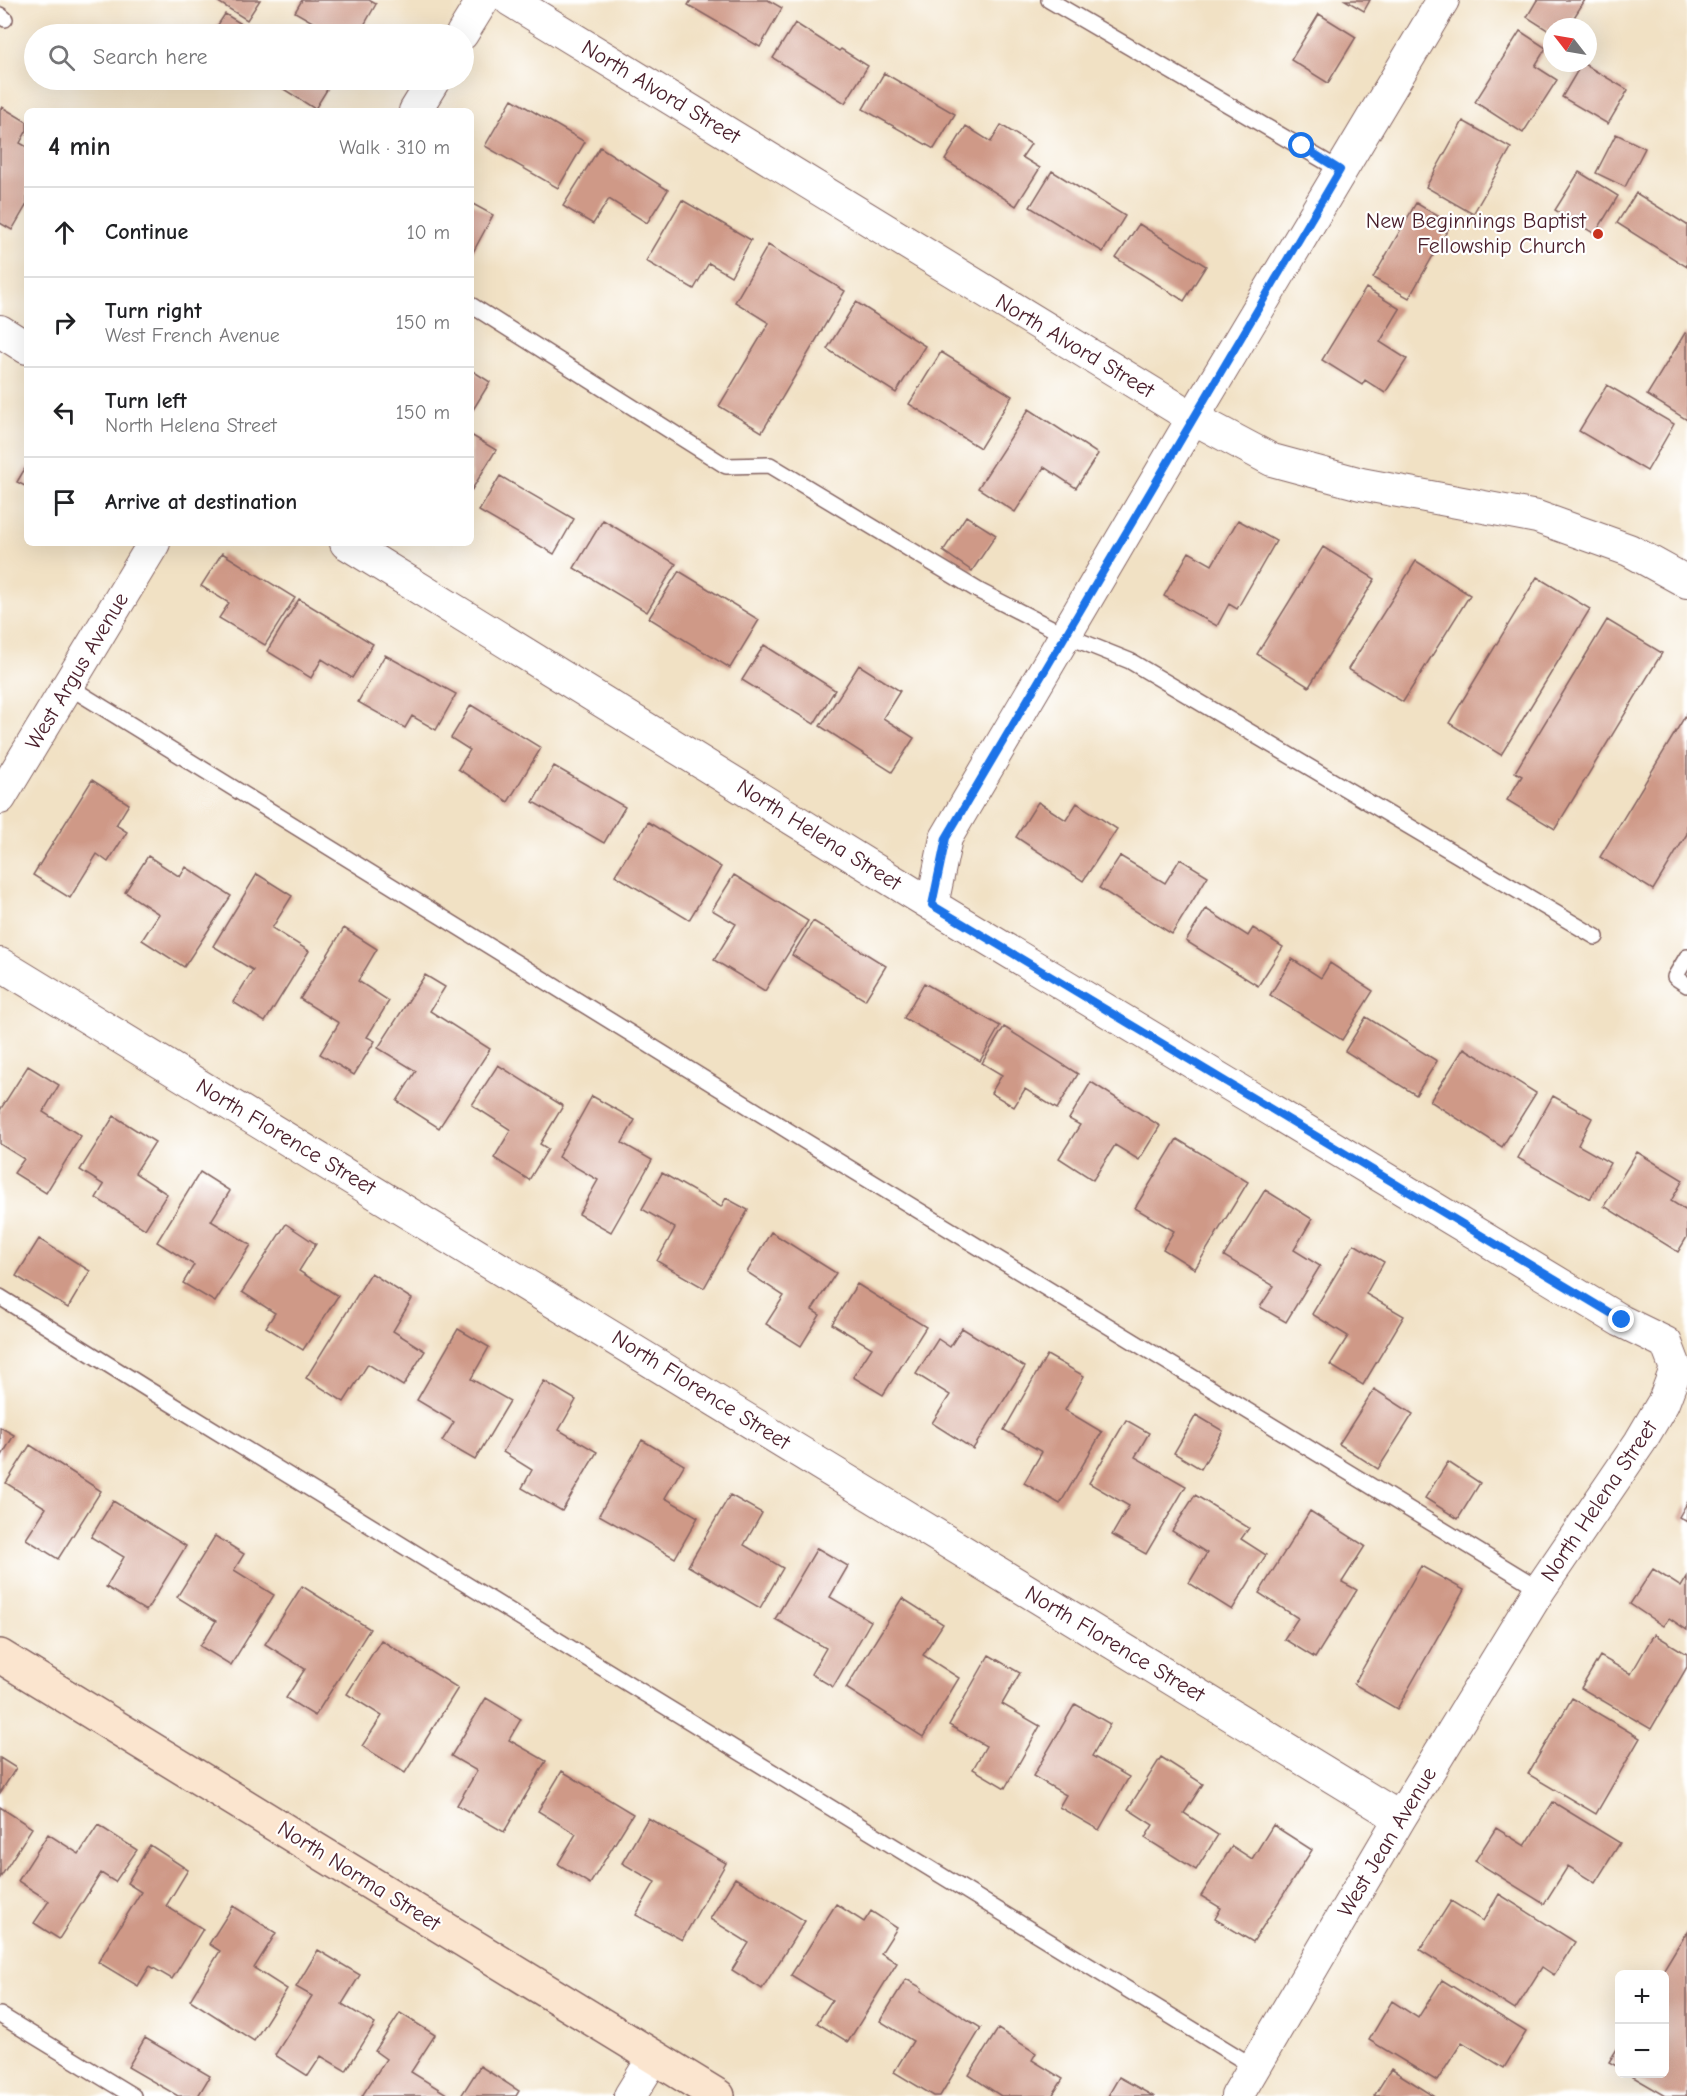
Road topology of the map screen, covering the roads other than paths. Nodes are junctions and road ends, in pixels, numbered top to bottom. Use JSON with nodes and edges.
{"nodes":[{"id":1,"x":483,"y":0,"type":"edge"},
{"id":2,"x":510,"y":0,"type":"edge"},
{"id":3,"x":1049,"y":0,"type":"edge"},
{"id":4,"x":1443,"y":0,"type":"edge"},
{"id":5,"x":468,"y":24,"type":"edge"},
{"id":6,"x":428,"y":90,"type":"edge"},
{"id":7,"x":417,"y":108,"type":"edge"},
{"id":8,"x":1340,"y":170,"type":"junction"},
{"id":9,"x":474,"y":307,"type":"edge"},
{"id":10,"x":0,"y":331,"type":"edge"},
{"id":11,"x":24,"y":346,"type":"edge"},
{"id":12,"x":1192,"y":418,"type":"junction"},
{"id":13,"x":151,"y":546,"type":"edge"},
{"id":14,"x":351,"y":546,"type":"edge"},
{"id":15,"x":1687,"y":582,"type":"edge"},
{"id":16,"x":1065,"y":635,"type":"junction"},
{"id":17,"x":68,"y":686,"type":"junction"},
{"id":18,"x":0,"y":798,"type":"edge"},
{"id":19,"x":932,"y":905,"type":"junction"},
{"id":20,"x":1596,"y":937,"type":"dead end"},
{"id":21,"x":1687,"y":957,"type":"edge"},
{"id":22,"x":0,"y":964,"type":"edge"},
{"id":23,"x":1687,"y":985,"type":"edge"},
{"id":24,"x":0,"y":1297,"type":"edge"},
{"id":25,"x":1540,"y":1589,"type":"junction"},
{"id":26,"x":0,"y":1656,"type":"edge"},
{"id":27,"x":1401,"y":1818,"type":"junction"},
{"id":28,"x":0,"y":2015,"type":"edge"},
{"id":29,"x":654,"y":2057,"type":"junction"},
{"id":30,"x":1254,"y":2067,"type":"junction"},
{"id":31,"x":133,"y":2096,"type":"edge"},
{"id":32,"x":630,"y":2096,"type":"edge"},
{"id":33,"x":718,"y":2096,"type":"edge"},
{"id":34,"x":1237,"y":2096,"type":"edge"}],
"edges":[{"from":1,"to":5,"type":"street"},
{"from":2,"to":12,"type":"street","name":"North Alvord Street"},
{"from":3,"to":8,"type":"lane"},
{"from":4,"to":8,"type":"street"},
{"from":6,"to":7,"type":"street"},
{"from":8,"to":12,"type":"street"},
{"from":9,"to":16,"type":"lane"},
{"from":10,"to":11,"type":"street"},
{"from":12,"to":15,"type":"street","name":"North Alvord Street"},
{"from":12,"to":16,"type":"street"},
{"from":13,"to":17,"type":"street","name":"West Argus Avenue"},
{"from":14,"to":19,"type":"street","name":"North Helena Street"},
{"from":16,"to":19,"type":"street"},
{"from":16,"to":20,"type":"lane"},
{"from":17,"to":18,"type":"street","name":"West Argus Avenue"},
{"from":17,"to":25,"type":"lane"},
{"from":19,"to":25,"type":"street","name":"North Helena Street"},
{"from":21,"to":23,"type":"lane"},
{"from":22,"to":27,"type":"street","name":"North Florence Street"},
{"from":24,"to":30,"type":"lane"},
{"from":25,"to":27,"type":"street","name":"West Jean Avenue"},
{"from":26,"to":29,"type":"main road","name":"North Norma Street"},
{"from":27,"to":30,"type":"street","name":"West Jean Avenue"},
{"from":28,"to":31,"type":"lane"},
{"from":29,"to":32,"type":"street"},
{"from":29,"to":33,"type":"main road","name":"North Norma Street"},
{"from":30,"to":34,"type":"street","name":"West Jean Avenue"}]}
